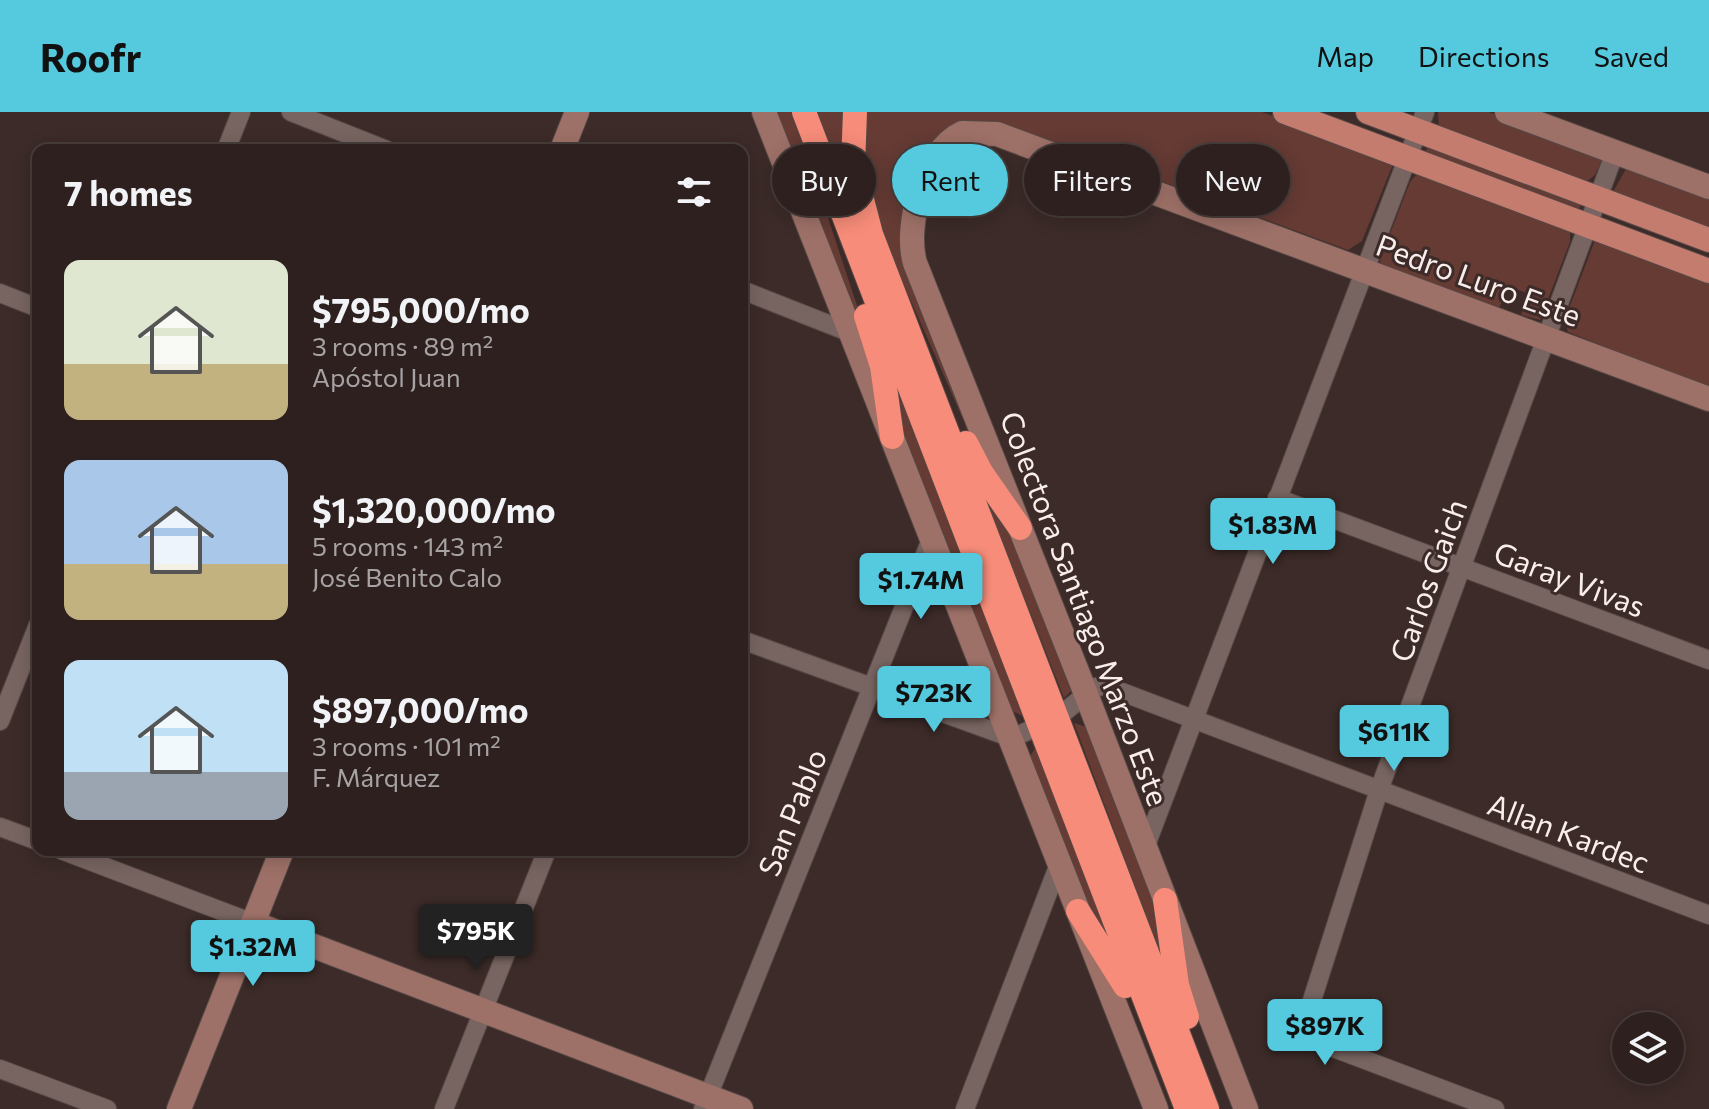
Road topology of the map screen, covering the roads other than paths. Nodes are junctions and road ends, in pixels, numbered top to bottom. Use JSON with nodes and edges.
{"nodes":[{"id":1,"x":241,"y":112,"type":"edge"},
{"id":2,"x":291,"y":112,"type":"edge"},
{"id":3,"x":577,"y":112,"type":"edge"},
{"id":4,"x":764,"y":112,"type":"edge"},
{"id":5,"x":804,"y":112,"type":"edge"},
{"id":6,"x":855,"y":112,"type":"edge"},
{"id":7,"x":1285,"y":112,"type":"edge"},
{"id":8,"x":1368,"y":112,"type":"edge"},
{"id":9,"x":1507,"y":112,"type":"edge"},
{"id":10,"x":1422,"y":122,"type":"edge"},
{"id":11,"x":956,"y":136,"type":"joint"},
{"id":12,"x":228,"y":144,"type":"edge"},
{"id":13,"x":372,"y":144,"type":"edge"},
{"id":14,"x":564,"y":144,"type":"edge"},
{"id":15,"x":816,"y":144,"type":"edge"},
{"id":16,"x":1615,"y":152,"type":"junction"},
{"id":17,"x":1408,"y":158,"type":"junction"},
{"id":18,"x":1709,"y":187,"type":"edge"},
{"id":19,"x":1598,"y":199,"type":"junction"},
{"id":20,"x":837,"y":216,"type":"edge"},
{"id":21,"x":844,"y":216,"type":"edge"},
{"id":22,"x":1588,"y":226,"type":"junction"},
{"id":23,"x":1709,"y":240,"type":"edge"},
{"id":24,"x":876,"y":248,"type":"junction"},
{"id":25,"x":1363,"y":270,"type":"junction"},
{"id":26,"x":1709,"y":271,"type":"edge"},
{"id":27,"x":748,"y":292,"type":"edge"},
{"id":28,"x":0,"y":293,"type":"edge"},
{"id":29,"x":32,"y":306,"type":"edge"},
{"id":30,"x":851,"y":333,"type":"junction"},
{"id":31,"x":1546,"y":338,"type":"junction"},
{"id":32,"x":1709,"y":399,"type":"edge"},
{"id":33,"x":892,"y":437,"type":"junction"},
{"id":34,"x":1277,"y":498,"type":"junction"},
{"id":35,"x":1020,"y":528,"type":"junction"},
{"id":36,"x":932,"y":537,"type":"junction"},
{"id":37,"x":1461,"y":567,"type":"junction"},
{"id":38,"x":32,"y":640,"type":"edge"},
{"id":39,"x":748,"y":642,"type":"edge"},
{"id":40,"x":1709,"y":660,"type":"edge"},
{"id":41,"x":870,"y":690,"type":"junction"},
{"id":42,"x":1088,"y":698,"type":"junction"},
{"id":43,"x":1193,"y":719,"type":"junction"},
{"id":44,"x":0,"y":721,"type":"edge"},
{"id":45,"x":1048,"y":722,"type":"junction"},
{"id":46,"x":1012,"y":738,"type":"junction"},
{"id":47,"x":1379,"y":790,"type":"junction"},
{"id":48,"x":0,"y":827,"type":"edge"},
{"id":49,"x":32,"y":839,"type":"edge"},
{"id":50,"x":1145,"y":848,"type":"junction"},
{"id":51,"x":77,"y":856,"type":"edge"},
{"id":52,"x":280,"y":856,"type":"edge"},
{"id":53,"x":545,"y":856,"type":"edge"},
{"id":54,"x":1059,"y":864,"type":"junction"},
{"id":55,"x":1165,"y":900,"type":"junction"},
{"id":56,"x":1078,"y":911,"type":"junction"},
{"id":57,"x":1709,"y":915,"type":"edge"},
{"id":58,"x":253,"y":923,"type":"junction"},
{"id":59,"x":483,"y":1011,"type":"junction"},
{"id":60,"x":0,"y":1069,"type":"edge"},
{"id":61,"x":706,"y":1103,"type":"edge"},
{"id":62,"x":107,"y":1109,"type":"edge"},
{"id":63,"x":179,"y":1109,"type":"edge"},
{"id":64,"x":444,"y":1109,"type":"edge"},
{"id":65,"x":741,"y":1109,"type":"edge"},
{"id":66,"x":965,"y":1109,"type":"edge"},
{"id":67,"x":1156,"y":1109,"type":"edge"},
{"id":68,"x":1176,"y":1109,"type":"edge"},
{"id":69,"x":1187,"y":1109,"type":"edge"},
{"id":70,"x":1207,"y":1109,"type":"edge"},
{"id":71,"x":1221,"y":1109,"type":"edge"},
{"id":72,"x":1246,"y":1109,"type":"edge"},
{"id":73,"x":1495,"y":1109,"type":"edge"}],
"edges":[{"from":1,"to":12,"type":"street"},
{"from":2,"to":13,"type":"street"},
{"from":3,"to":14,"type":"street"},
{"from":4,"to":30,"type":"street"},
{"from":5,"to":15,"type":"highway"},
{"from":6,"to":24,"type":"highway"},
{"from":7,"to":17,"type":"main road"},
{"from":8,"to":10,"type":"main road"},
{"from":9,"to":16,"type":"street"},
{"from":10,"to":17,"type":"street"},
{"from":10,"to":19,"type":"main road"},
{"from":11,"to":25,"type":"street","name":"Pedro Luro Este"},
{"from":11,"to":35,"type":"street","name":"Colectora Santiago Marzo Este"},
{"from":16,"to":18,"type":"street"},
{"from":16,"to":19,"type":"street","name":"Carlos Gaich"},
{"from":17,"to":22,"type":"main road"},
{"from":17,"to":25,"type":"street"},
{"from":19,"to":22,"type":"street","name":"Carlos Gaich"},
{"from":19,"to":23,"type":"main road"},
{"from":20,"to":33,"type":"highway"},
{"from":21,"to":45,"type":"highway"},
{"from":22,"to":26,"type":"main road"},
{"from":22,"to":31,"type":"street","name":"Carlos Gaich"},
{"from":24,"to":35,"type":"highway"},
{"from":24,"to":45,"type":"highway"},
{"from":25,"to":31,"type":"street","name":"Pedro Luro Este"},
{"from":25,"to":34,"type":"street"},
{"from":27,"to":30,"type":"street"},
{"from":28,"to":29,"type":"street"},
{"from":30,"to":33,"type":"street"},
{"from":31,"to":32,"type":"street","name":"Pedro Luro Este"},
{"from":31,"to":37,"type":"street","name":"Carlos Gaich"},
{"from":33,"to":36,"type":"street"},
{"from":34,"to":37,"type":"street","name":"Garay Vivas"},
{"from":34,"to":43,"type":"street"},
{"from":35,"to":42,"type":"street","name":"Colectora Santiago Marzo Este"},
{"from":36,"to":41,"type":"street","name":"San Pablo"},
{"from":36,"to":46,"type":"street"},
{"from":37,"to":40,"type":"street","name":"Garay Vivas"},
{"from":37,"to":47,"type":"street","name":"Carlos Gaich"},
{"from":38,"to":44,"type":"street"},
{"from":39,"to":41,"type":"street"},
{"from":41,"to":46,"type":"street"},
{"from":41,"to":61,"type":"street","name":"San Pablo"},
{"from":42,"to":43,"type":"street","name":"Allan Kardec"},
{"from":42,"to":45,"type":"street"},
{"from":42,"to":50,"type":"street","name":"Colectora Santiago Marzo Este"},
{"from":43,"to":47,"type":"street","name":"Allan Kardec"},
{"from":43,"to":50,"type":"street"},
{"from":45,"to":46,"type":"street"},
{"from":45,"to":69,"type":"highway"},
{"from":45,"to":70,"type":"highway"},
{"from":46,"to":54,"type":"street"},
{"from":47,"to":57,"type":"street","name":"Allan Kardec"},
{"from":47,"to":73,"type":"street","name":"Carlos Gaich"},
{"from":48,"to":49,"type":"street"},
{"from":50,"to":55,"type":"street","name":"Colectora Santiago Marzo Este"},
{"from":51,"to":58,"type":"street"},
{"from":52,"to":58,"type":"street"},
{"from":53,"to":59,"type":"street"},
{"from":54,"to":56,"type":"street"},
{"from":54,"to":66,"type":"street"},
{"from":55,"to":71,"type":"highway"},
{"from":55,"to":72,"type":"street","name":"Colectora Santiago Marzo Este"},
{"from":56,"to":67,"type":"street"},
{"from":56,"to":68,"type":"highway"},
{"from":58,"to":59,"type":"street"},
{"from":58,"to":63,"type":"street"},
{"from":59,"to":61,"type":"street"},
{"from":59,"to":64,"type":"street"},
{"from":60,"to":62,"type":"street"},
{"from":61,"to":65,"type":"street"}]}
